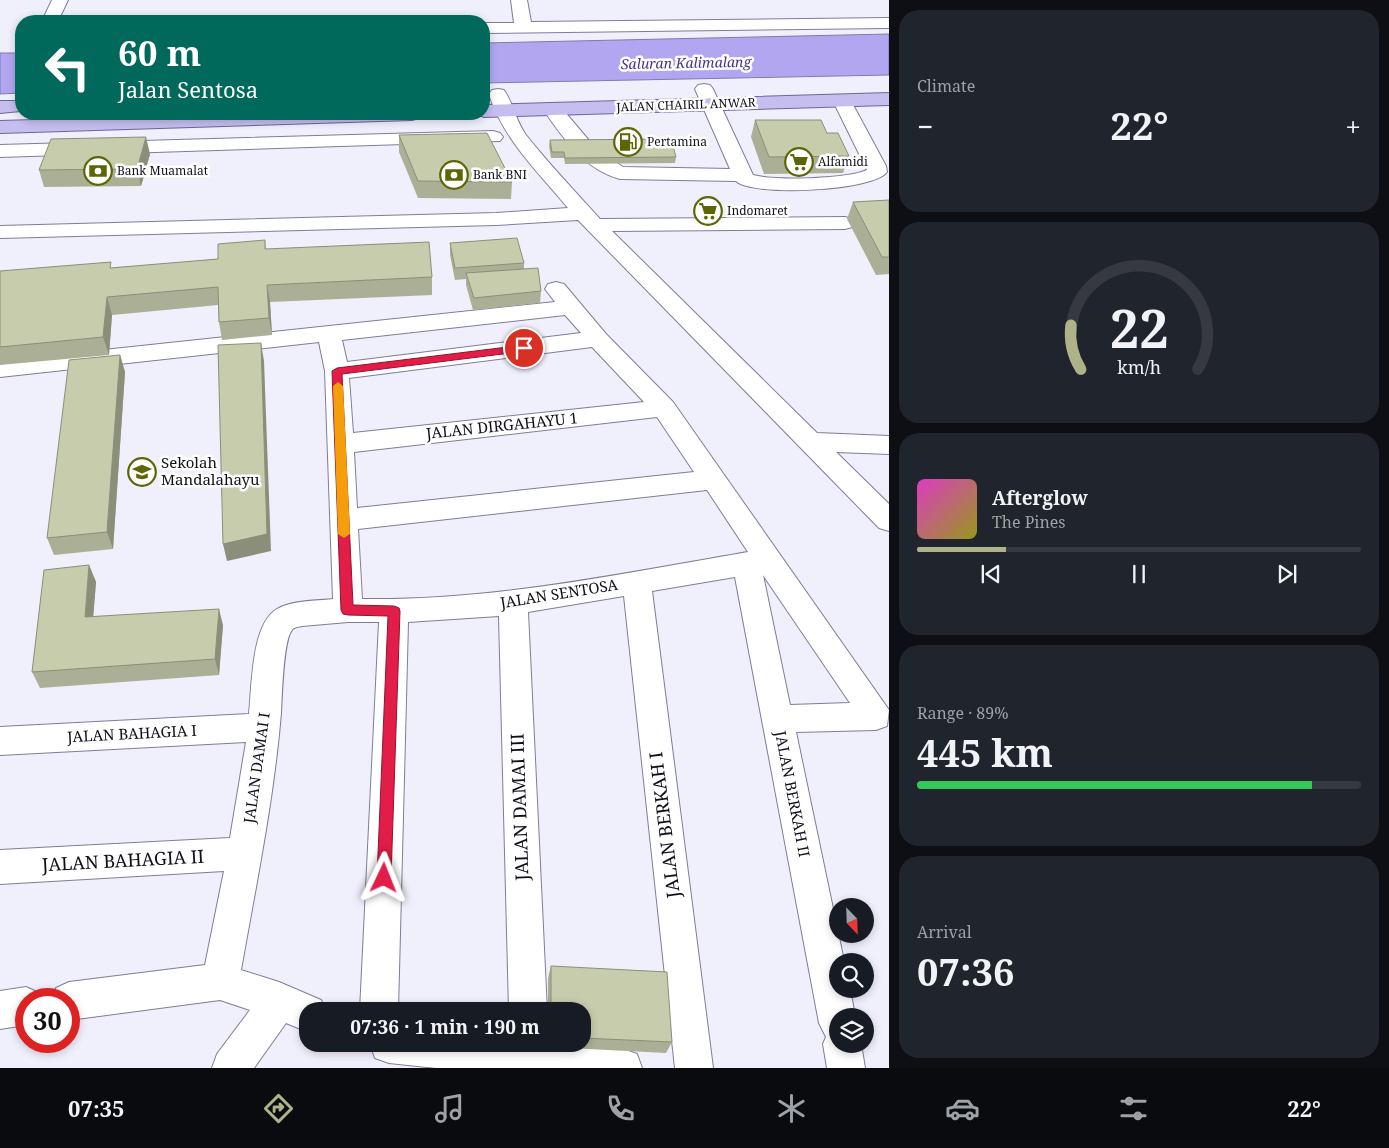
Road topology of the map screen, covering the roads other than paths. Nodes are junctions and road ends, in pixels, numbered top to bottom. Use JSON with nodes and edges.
{"nodes":[{"id":1,"x":60,"y":0,"type":"edge"},
{"id":2,"x":518,"y":0,"type":"edge"},
{"id":3,"x":53,"y":15,"type":"edge"},
{"id":4,"x":889,"y":23,"type":"edge"},
{"id":5,"x":523,"y":27,"type":"junction"},
{"id":6,"x":490,"y":28,"type":"edge"},
{"id":7,"x":889,"y":87,"type":"edge"},
{"id":8,"x":708,"y":97,"type":"junction"},
{"id":9,"x":889,"y":99,"type":"edge"},
{"id":10,"x":842,"y":100,"type":"junction"},
{"id":11,"x":492,"y":102,"type":"edge"},
{"id":12,"x":15,"y":106,"type":"edge"},
{"id":13,"x":0,"y":107,"type":"edge"},
{"id":14,"x":552,"y":109,"type":"junction"},
{"id":15,"x":218,"y":120,"type":"edge"},
{"id":16,"x":404,"y":120,"type":"edge"},
{"id":17,"x":0,"y":127,"type":"edge"},
{"id":18,"x":493,"y":137,"type":"dead end"},
{"id":19,"x":405,"y":139,"type":"junction"},
{"id":20,"x":0,"y":151,"type":"edge"},
{"id":21,"x":742,"y":175,"type":"junction"},
{"id":22,"x":589,"y":219,"type":"junction"},
{"id":23,"x":845,"y":223,"type":"dead end"},
{"id":24,"x":0,"y":232,"type":"edge"},
{"id":25,"x":556,"y":289,"type":"dead end"},
{"id":26,"x":573,"y":307,"type":"junction"},
{"id":27,"x":330,"y":333,"type":"junction"},
{"id":28,"x":598,"y":339,"type":"junction"},
{"id":29,"x":0,"y":369,"type":"edge"},
{"id":30,"x":337,"y":371,"type":"junction"},
{"id":31,"x":664,"y":408,"type":"junction"},
{"id":32,"x":809,"y":442,"type":"junction"},
{"id":33,"x":340,"y":444,"type":"junction"},
{"id":34,"x":889,"y":445,"type":"edge"},
{"id":35,"x":714,"y":480,"type":"junction"},
{"id":36,"x":343,"y":520,"type":"junction"},
{"id":37,"x":889,"y":520,"type":"edge"},
{"id":38,"x":758,"y":562,"type":"junction"},
{"id":39,"x":637,"y":582,"type":"junction"},
{"id":40,"x":513,"y":602,"type":"junction"},
{"id":41,"x":348,"y":610,"type":"junction"},
{"id":42,"x":394,"y":611,"type":"junction"},
{"id":43,"x":882,"y":716,"type":"edge"},
{"id":44,"x":777,"y":719,"type":"junction"},
{"id":45,"x":264,"y":728,"type":"junction"},
{"id":46,"x":0,"y":741,"type":"edge"},
{"id":47,"x":246,"y":854,"type":"junction"},
{"id":48,"x":0,"y":867,"type":"edge"},
{"id":49,"x":220,"y":982,"type":"junction"},
{"id":50,"x":80,"y":1000,"type":"edge"},
{"id":51,"x":379,"y":1002,"type":"edge"},
{"id":52,"x":528,"y":1002,"type":"edge"},
{"id":53,"x":293,"y":1007,"type":"edge"},
{"id":54,"x":15,"y":1008,"type":"edge"},
{"id":55,"x":835,"y":1008,"type":"edge"},
{"id":56,"x":0,"y":1010,"type":"edge"},
{"id":57,"x":535,"y":1052,"type":"edge"},
{"id":58,"x":844,"y":1053,"type":"edge"},
{"id":59,"x":231,"y":1068,"type":"edge"},
{"id":60,"x":623,"y":1068,"type":"edge"},
{"id":61,"x":694,"y":1068,"type":"edge"},
{"id":62,"x":846,"y":1068,"type":"edge"}],
"edges":[{"from":1,"to":3,"type":"street"},
{"from":2,"to":5,"type":"street"},
{"from":4,"to":5,"type":"street"},
{"from":5,"to":6,"type":"street"},
{"from":7,"to":8,"type":"main road","name":"JALAN CHAIRIL ANWAR"},
{"from":8,"to":10,"type":"main road","name":"JALAN CHAIRIL ANWAR"},
{"from":8,"to":11,"type":"main road","name":"JALAN CHAIRIL ANWAR"},
{"from":8,"to":14,"type":"main road","name":"JALAN CHAIRIL ANWAR"},
{"from":8,"to":21,"type":"street"},
{"from":9,"to":10,"type":"main road","name":"JALAN CHAIRIL ANWAR"},
{"from":10,"to":21,"type":"street"},
{"from":11,"to":14,"type":"main road","name":"JALAN CHAIRIL ANWAR"},
{"from":11,"to":22,"type":"street"},
{"from":12,"to":13,"type":"main road"},
{"from":14,"to":21,"type":"street"},
{"from":15,"to":17,"type":"main road"},
{"from":16,"to":19,"type":"street"},
{"from":18,"to":19,"type":"street"},
{"from":19,"to":20,"type":"street"},
{"from":22,"to":23,"type":"street"},
{"from":22,"to":24,"type":"street"},
{"from":22,"to":32,"type":"street"},
{"from":25,"to":26,"type":"street"},
{"from":26,"to":27,"type":"street"},
{"from":26,"to":28,"type":"street"},
{"from":27,"to":29,"type":"street"},
{"from":27,"to":30,"type":"street"},
{"from":28,"to":30,"type":"street"},
{"from":28,"to":31,"type":"street"},
{"from":30,"to":33,"type":"street"},
{"from":31,"to":33,"type":"street","name":"JALAN DIRGAHAYU 1"},
{"from":31,"to":35,"type":"street"},
{"from":32,"to":34,"type":"street"},
{"from":32,"to":37,"type":"street"},
{"from":33,"to":36,"type":"street"},
{"from":35,"to":36,"type":"street"},
{"from":35,"to":38,"type":"street"},
{"from":36,"to":41,"type":"street"},
{"from":38,"to":39,"type":"street","name":"JALAN SENTOSA"},
{"from":38,"to":43,"type":"street"},
{"from":38,"to":44,"type":"street","name":"JALAN BERKAH II"},
{"from":39,"to":40,"type":"street","name":"JALAN SENTOSA"},
{"from":39,"to":61,"type":"street","name":"JALAN BERKAH I"},
{"from":40,"to":42,"type":"street","name":"JALAN SENTOSA"},
{"from":40,"to":52,"type":"street","name":"JALAN DAMAI III"},
{"from":41,"to":42,"type":"street","name":"JALAN SENTOSA"},
{"from":41,"to":45,"type":"street","name":"JALAN DAMAI I"},
{"from":42,"to":51,"type":"street"},
{"from":43,"to":44,"type":"street"},
{"from":44,"to":55,"type":"street","name":"JALAN BERKAH II"},
{"from":45,"to":46,"type":"street","name":"JALAN BAHAGIA I"},
{"from":45,"to":47,"type":"street","name":"JALAN DAMAI I"},
{"from":47,"to":48,"type":"street","name":"JALAN BAHAGIA II"},
{"from":47,"to":49,"type":"street","name":"JALAN DAMAI I"},
{"from":49,"to":50,"type":"street"},
{"from":49,"to":53,"type":"street"},
{"from":53,"to":59,"type":"street"},
{"from":54,"to":56,"type":"street"},
{"from":57,"to":60,"type":"street"},
{"from":58,"to":62,"type":"street"}]}
